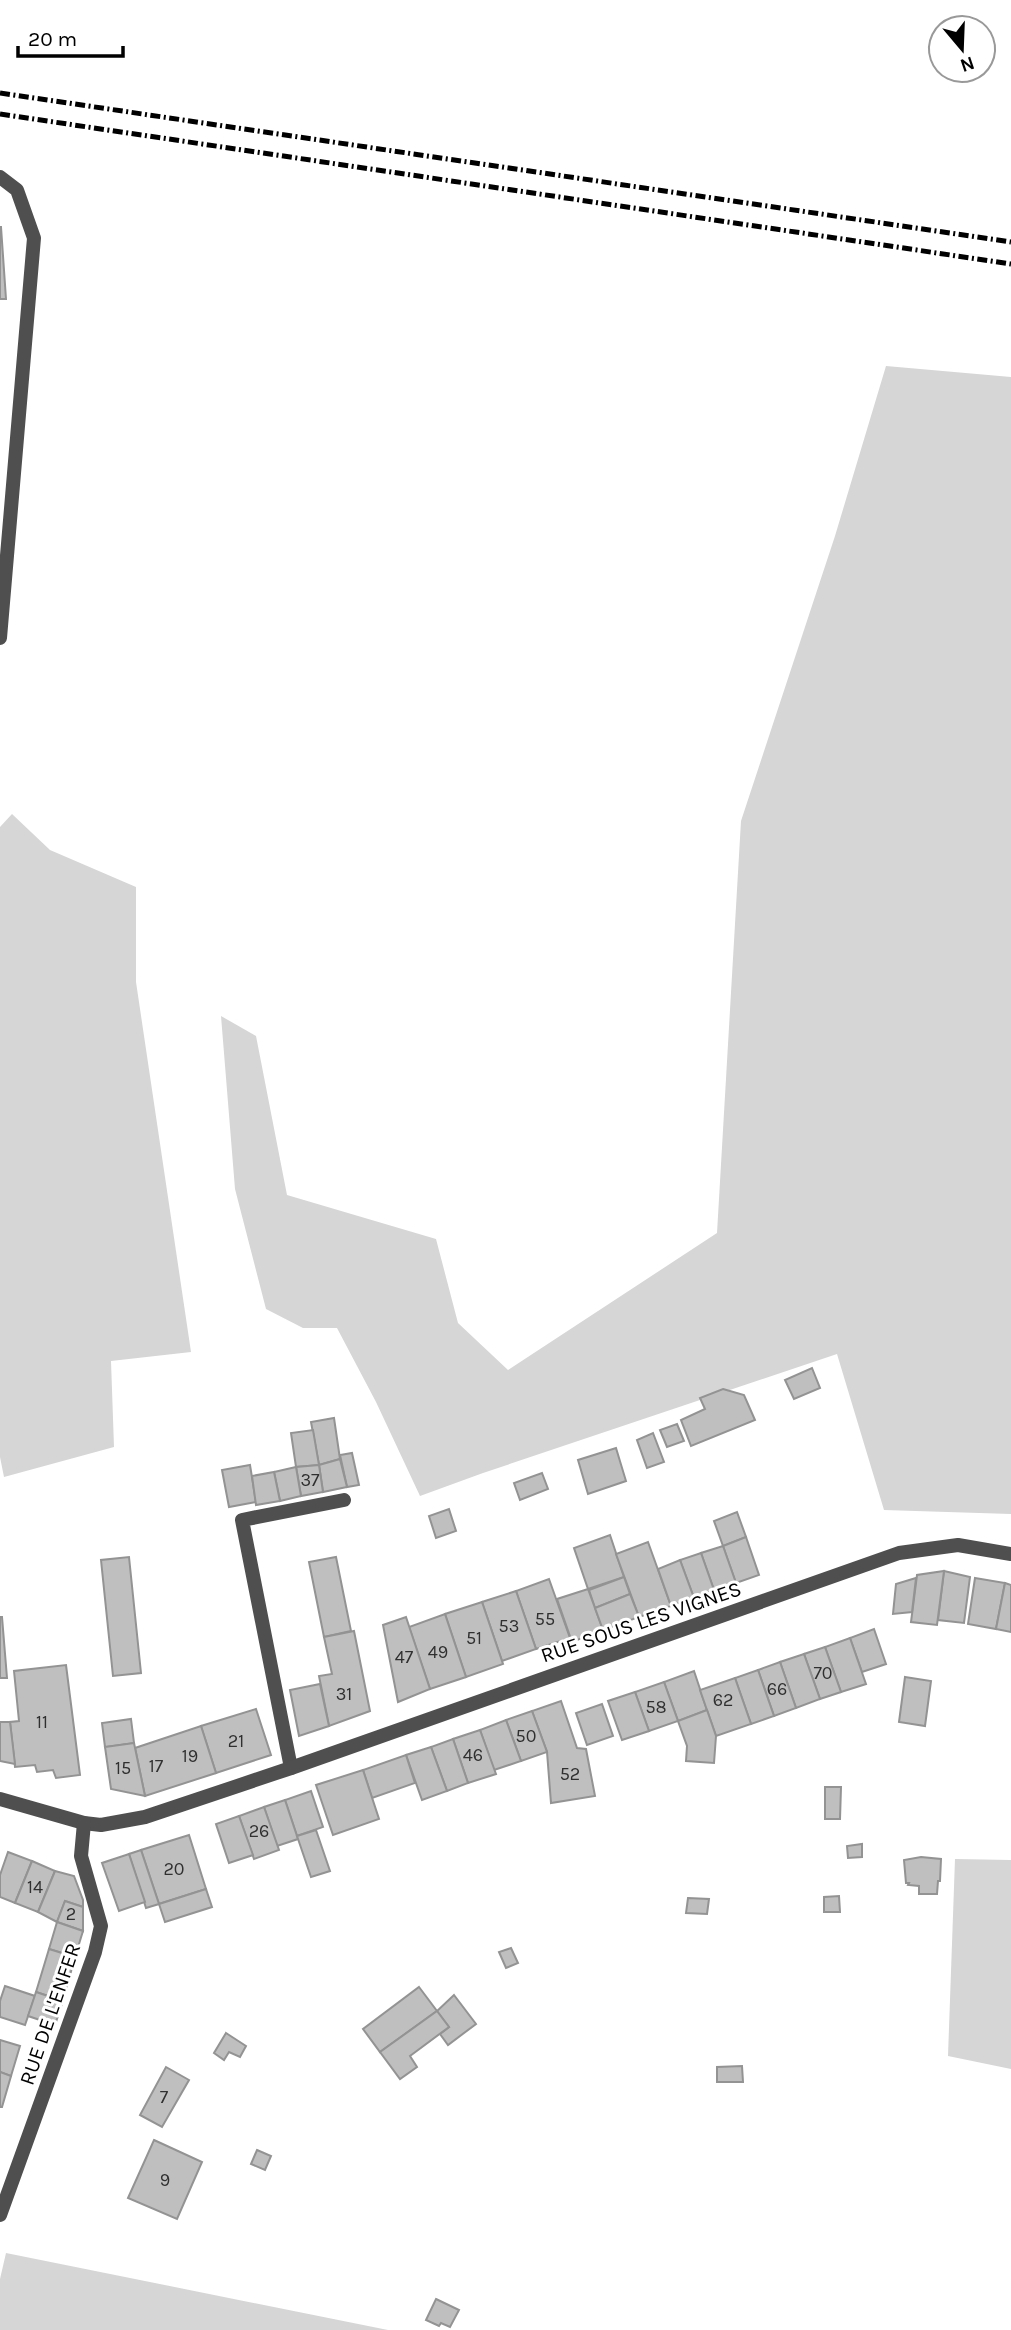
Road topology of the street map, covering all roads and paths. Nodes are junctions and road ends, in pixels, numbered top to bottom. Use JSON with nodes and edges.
{"nodes":[{"id":1,"x":0,"y":177,"type":"edge"},
{"id":2,"x":0,"y":634,"type":"edge"},
{"id":3,"x":344,"y":1500,"type":"dead end"},
{"id":4,"x":1011,"y":1554,"type":"edge"},
{"id":5,"x":291,"y":1768,"type":"junction"},
{"id":6,"x":0,"y":1799,"type":"edge"},
{"id":7,"x":85,"y":1823,"type":"junction"},
{"id":8,"x":0,"y":2215,"type":"edge"}],
"edges":[{"from":1,"to":2,"type":"street"},
{"from":3,"to":5,"type":"street"},
{"from":4,"to":5,"type":"street","name":"RUE SOUS LES VIGNES"},
{"from":5,"to":7,"type":"street","name":"RUE SOUS LES VIGNES"},
{"from":6,"to":7,"type":"street","name":"RUE SOUS LES VIGNES"},
{"from":7,"to":8,"type":"street","name":"RUE DE L'ENFER"}]}
